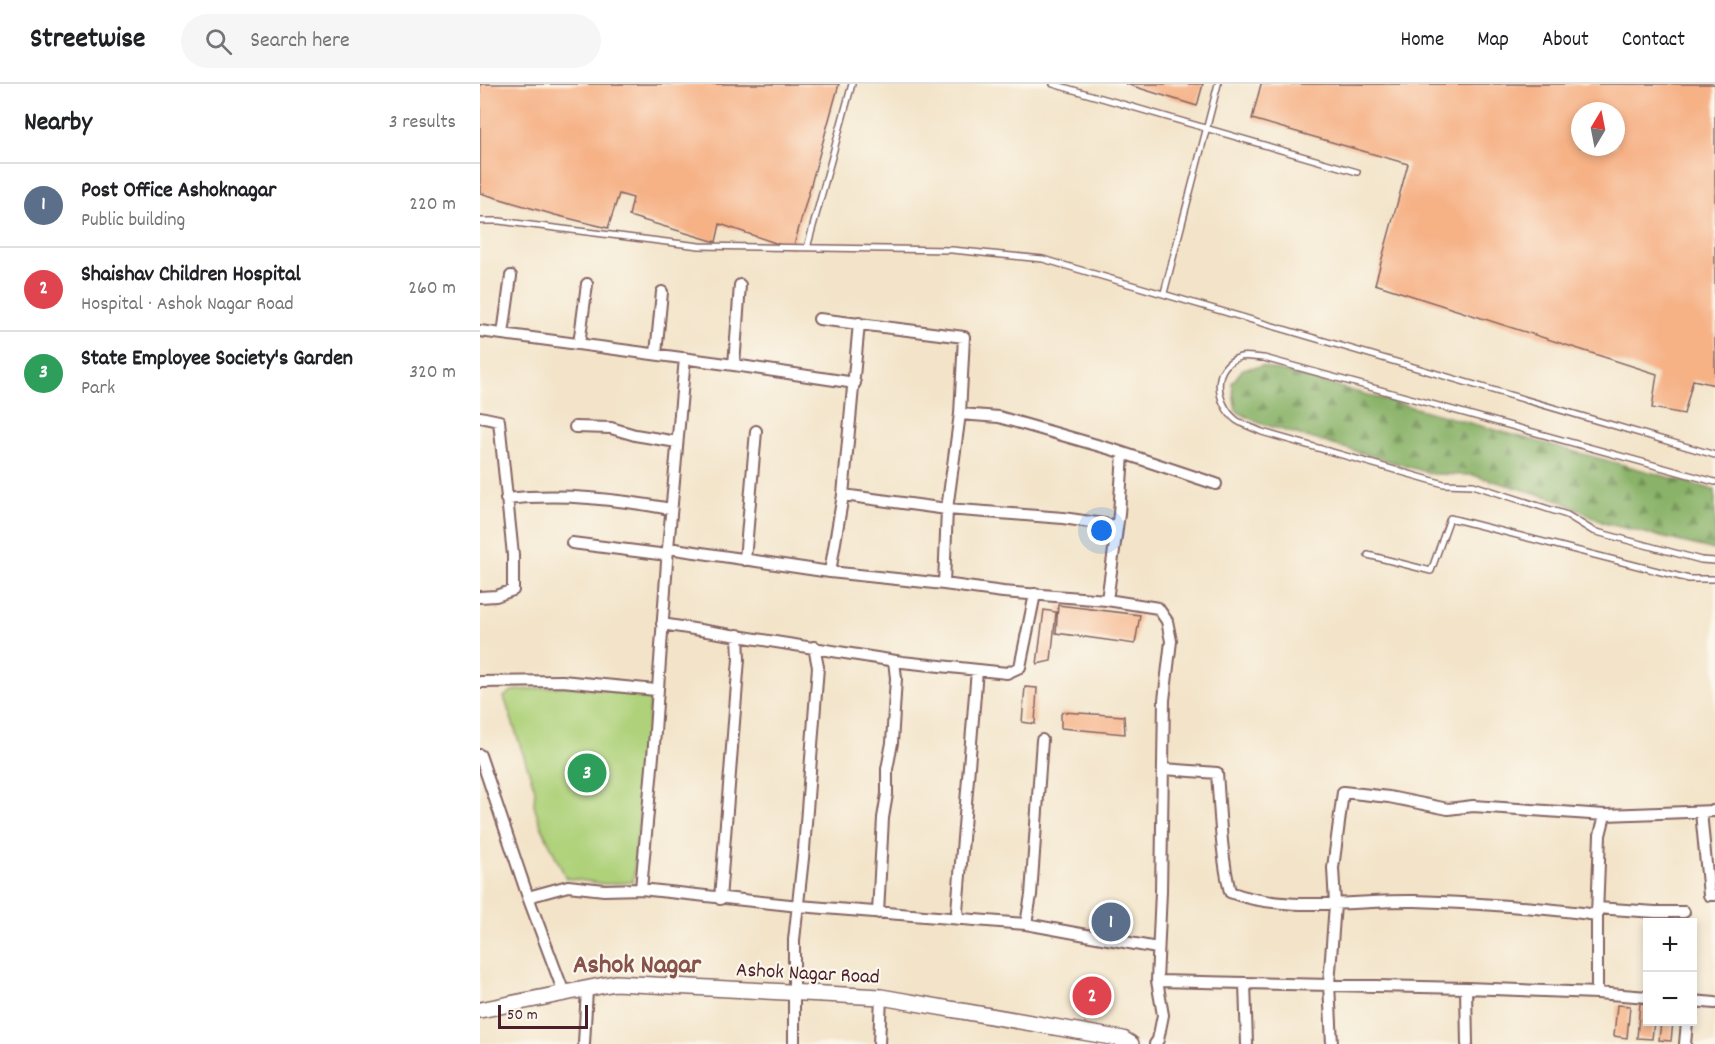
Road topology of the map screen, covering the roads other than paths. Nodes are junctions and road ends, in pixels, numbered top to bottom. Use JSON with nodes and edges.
{"nodes":[{"id":1,"x":852,"y":84,"type":"edge"},
{"id":2,"x":1053,"y":84,"type":"edge"},
{"id":3,"x":1218,"y":84,"type":"edge"},
{"id":4,"x":1206,"y":129,"type":"junction"},
{"id":5,"x":1357,"y":172,"type":"dead end"},
{"id":6,"x":480,"y":221,"type":"edge"},
{"id":7,"x":807,"y":248,"type":"junction"},
{"id":8,"x":511,"y":276,"type":"dead end"},
{"id":9,"x":587,"y":284,"type":"dead end"},
{"id":10,"x":740,"y":285,"type":"dead end"},
{"id":11,"x":662,"y":292,"type":"dead end"},
{"id":12,"x":1164,"y":293,"type":"junction"},
{"id":13,"x":819,"y":319,"type":"dead end"},
{"id":14,"x":859,"y":323,"type":"junction"},
{"id":15,"x":480,"y":331,"type":"edge"},
{"id":16,"x":503,"y":334,"type":"junction"},
{"id":17,"x":579,"y":344,"type":"junction"},
{"id":18,"x":656,"y":354,"type":"junction"},
{"id":19,"x":685,"y":358,"type":"junction"},
{"id":20,"x":734,"y":365,"type":"junction"},
{"id":21,"x":855,"y":383,"type":"junction"},
{"id":22,"x":960,"y":414,"type":"junction"},
{"id":23,"x":480,"y":417,"type":"edge"},
{"id":24,"x":575,"y":428,"type":"dead end"},
{"id":25,"x":756,"y":431,"type":"dead end"},
{"id":26,"x":677,"y":442,"type":"junction"},
{"id":27,"x":1123,"y":453,"type":"junction"},
{"id":28,"x":1715,"y":455,"type":"edge"},
{"id":29,"x":1715,"y":482,"type":"edge"},
{"id":30,"x":1216,"y":484,"type":"dead end"},
{"id":31,"x":843,"y":495,"type":"junction"},
{"id":32,"x":506,"y":498,"type":"junction"},
{"id":33,"x":947,"y":508,"type":"junction"},
{"id":34,"x":671,"y":509,"type":"junction"},
{"id":35,"x":1117,"y":526,"type":"junction"},
{"id":36,"x":572,"y":543,"type":"dead end"},
{"id":37,"x":667,"y":552,"type":"junction"},
{"id":38,"x":1368,"y":555,"type":"dead end"},
{"id":39,"x":745,"y":560,"type":"junction"},
{"id":40,"x":1715,"y":561,"type":"edge"},
{"id":41,"x":830,"y":572,"type":"junction"},
{"id":42,"x":1715,"y":579,"type":"edge"},
{"id":43,"x":945,"y":584,"type":"junction"},
{"id":44,"x":1035,"y":594,"type":"junction"},
{"id":45,"x":480,"y":597,"type":"edge"},
{"id":46,"x":1107,"y":600,"type":"junction"},
{"id":47,"x":662,"y":624,"type":"junction"},
{"id":48,"x":738,"y":635,"type":"junction"},
{"id":49,"x":814,"y":647,"type":"junction"},
{"id":50,"x":894,"y":661,"type":"junction"},
{"id":51,"x":977,"y":670,"type":"junction"},
{"id":52,"x":480,"y":682,"type":"edge"},
{"id":53,"x":656,"y":690,"type":"junction"},
{"id":54,"x":1042,"y":740,"type":"dead end"},
{"id":55,"x":480,"y":755,"type":"edge"},
{"id":56,"x":1164,"y":769,"type":"junction"},
{"id":57,"x":1715,"y":811,"type":"edge"},
{"id":58,"x":1701,"y":812,"type":"junction"},
{"id":59,"x":1605,"y":815,"type":"junction"},
{"id":60,"x":641,"y":889,"type":"junction"},
{"id":61,"x":1715,"y":895,"type":"edge"},
{"id":62,"x":528,"y":897,"type":"junction"},
{"id":63,"x":720,"y":899,"type":"junction"},
{"id":64,"x":1335,"y":904,"type":"junction"},
{"id":65,"x":799,"y":906,"type":"junction"},
{"id":66,"x":1597,"y":911,"type":"junction"},
{"id":67,"x":1684,"y":912,"type":"dead end"},
{"id":68,"x":878,"y":913,"type":"junction"},
{"id":69,"x":959,"y":920,"type":"junction"},
{"id":70,"x":1026,"y":924,"type":"junction"},
{"id":71,"x":1158,"y":948,"type":"junction"},
{"id":72,"x":1157,"y":981,"type":"junction"},
{"id":73,"x":1245,"y":983,"type":"junction"},
{"id":74,"x":1329,"y":984,"type":"junction"},
{"id":75,"x":1466,"y":988,"type":"junction"},
{"id":76,"x":586,"y":989,"type":"junction"},
{"id":77,"x":564,"y":993,"type":"junction"},
{"id":78,"x":795,"y":993,"type":"junction"},
{"id":79,"x":1597,"y":993,"type":"junction"},
{"id":80,"x":881,"y":996,"type":"junction"},
{"id":81,"x":1643,"y":998,"type":"edge"},
{"id":82,"x":1697,"y":1001,"type":"edge"},
{"id":83,"x":1715,"y":1003,"type":"edge"},
{"id":84,"x":480,"y":1010,"type":"edge"},
{"id":85,"x":1686,"y":1026,"type":"edge"},
{"id":86,"x":1125,"y":1042,"type":"edge"},
{"id":87,"x":584,"y":1044,"type":"edge"},
{"id":88,"x":794,"y":1044,"type":"edge"},
{"id":89,"x":879,"y":1044,"type":"edge"},
{"id":90,"x":1155,"y":1044,"type":"edge"},
{"id":91,"x":1247,"y":1044,"type":"edge"},
{"id":92,"x":1332,"y":1044,"type":"edge"},
{"id":93,"x":1467,"y":1044,"type":"edge"},
{"id":94,"x":1684,"y":1044,"type":"edge"}],
"edges":[{"from":1,"to":7,"type":"lane"},
{"from":2,"to":4,"type":"lane"},
{"from":3,"to":4,"type":"lane"},
{"from":4,"to":5,"type":"lane"},
{"from":4,"to":12,"type":"lane"},
{"from":6,"to":7,"type":"lane"},
{"from":7,"to":12,"type":"lane"},
{"from":8,"to":16,"type":"street"},
{"from":9,"to":17,"type":"street"},
{"from":10,"to":20,"type":"street"},
{"from":11,"to":18,"type":"street"},
{"from":12,"to":28,"type":"lane"},
{"from":13,"to":14,"type":"street"},
{"from":14,"to":21,"type":"street"},
{"from":14,"to":22,"type":"street"},
{"from":15,"to":16,"type":"street"},
{"from":16,"to":17,"type":"street"},
{"from":17,"to":18,"type":"street"},
{"from":18,"to":19,"type":"street"},
{"from":19,"to":20,"type":"street"},
{"from":19,"to":26,"type":"street"},
{"from":20,"to":21,"type":"street"},
{"from":21,"to":31,"type":"street"},
{"from":22,"to":27,"type":"street"},
{"from":22,"to":33,"type":"street"},
{"from":23,"to":32,"type":"street"},
{"from":24,"to":26,"type":"street"},
{"from":25,"to":39,"type":"street"},
{"from":26,"to":34,"type":"street"},
{"from":27,"to":30,"type":"street"},
{"from":27,"to":35,"type":"street"},
{"from":29,"to":40,"type":"lane"},
{"from":31,"to":33,"type":"street"},
{"from":31,"to":41,"type":"street"},
{"from":32,"to":34,"type":"street"},
{"from":32,"to":45,"type":"street"},
{"from":33,"to":35,"type":"street"},
{"from":33,"to":43,"type":"street"},
{"from":34,"to":37,"type":"street"},
{"from":35,"to":46,"type":"street"},
{"from":36,"to":37,"type":"street"},
{"from":37,"to":39,"type":"street"},
{"from":37,"to":47,"type":"street"},
{"from":38,"to":42,"type":"lane"},
{"from":39,"to":41,"type":"street"},
{"from":41,"to":43,"type":"street"},
{"from":43,"to":44,"type":"street"},
{"from":44,"to":46,"type":"street"},
{"from":44,"to":51,"type":"street"},
{"from":46,"to":56,"type":"street"},
{"from":47,"to":48,"type":"street"},
{"from":47,"to":53,"type":"street"},
{"from":48,"to":49,"type":"street"},
{"from":48,"to":63,"type":"street"},
{"from":49,"to":50,"type":"street"},
{"from":49,"to":65,"type":"street"},
{"from":50,"to":51,"type":"street"},
{"from":50,"to":68,"type":"street"},
{"from":51,"to":69,"type":"street"},
{"from":52,"to":53,"type":"street"},
{"from":53,"to":60,"type":"street"},
{"from":54,"to":70,"type":"street"},
{"from":55,"to":62,"type":"street"},
{"from":56,"to":64,"type":"street"},
{"from":56,"to":71,"type":"street"},
{"from":57,"to":58,"type":"street"},
{"from":58,"to":59,"type":"street"},
{"from":58,"to":61,"type":"street"},
{"from":59,"to":64,"type":"street"},
{"from":59,"to":66,"type":"street"},
{"from":60,"to":62,"type":"street"},
{"from":60,"to":63,"type":"street"},
{"from":62,"to":77,"type":"street"},
{"from":63,"to":65,"type":"street"},
{"from":64,"to":66,"type":"street"},
{"from":64,"to":74,"type":"street"},
{"from":65,"to":68,"type":"street"},
{"from":65,"to":78,"type":"street"},
{"from":66,"to":67,"type":"street"},
{"from":66,"to":79,"type":"street"},
{"from":68,"to":69,"type":"street"},
{"from":69,"to":70,"type":"street"},
{"from":70,"to":71,"type":"street"},
{"from":71,"to":72,"type":"street"},
{"from":72,"to":73,"type":"street"},
{"from":72,"to":90,"type":"street"},
{"from":73,"to":74,"type":"street"},
{"from":73,"to":91,"type":"street"},
{"from":74,"to":75,"type":"street"},
{"from":74,"to":92,"type":"street"},
{"from":75,"to":79,"type":"street"},
{"from":75,"to":93,"type":"street"},
{"from":76,"to":77,"type":"street","name":"Ashok Nagar Road"},
{"from":76,"to":78,"type":"street","name":"Ashok Nagar Road"},
{"from":76,"to":87,"type":"street"},
{"from":77,"to":84,"type":"street","name":"Ashok Nagar Road"},
{"from":78,"to":80,"type":"street","name":"Ashok Nagar Road"},
{"from":78,"to":88,"type":"street"},
{"from":79,"to":81,"type":"street"},
{"from":80,"to":86,"type":"street","name":"Ashok Nagar Road"},
{"from":80,"to":89,"type":"street"},
{"from":82,"to":83,"type":"street"},
{"from":85,"to":94,"type":"street"}]}
